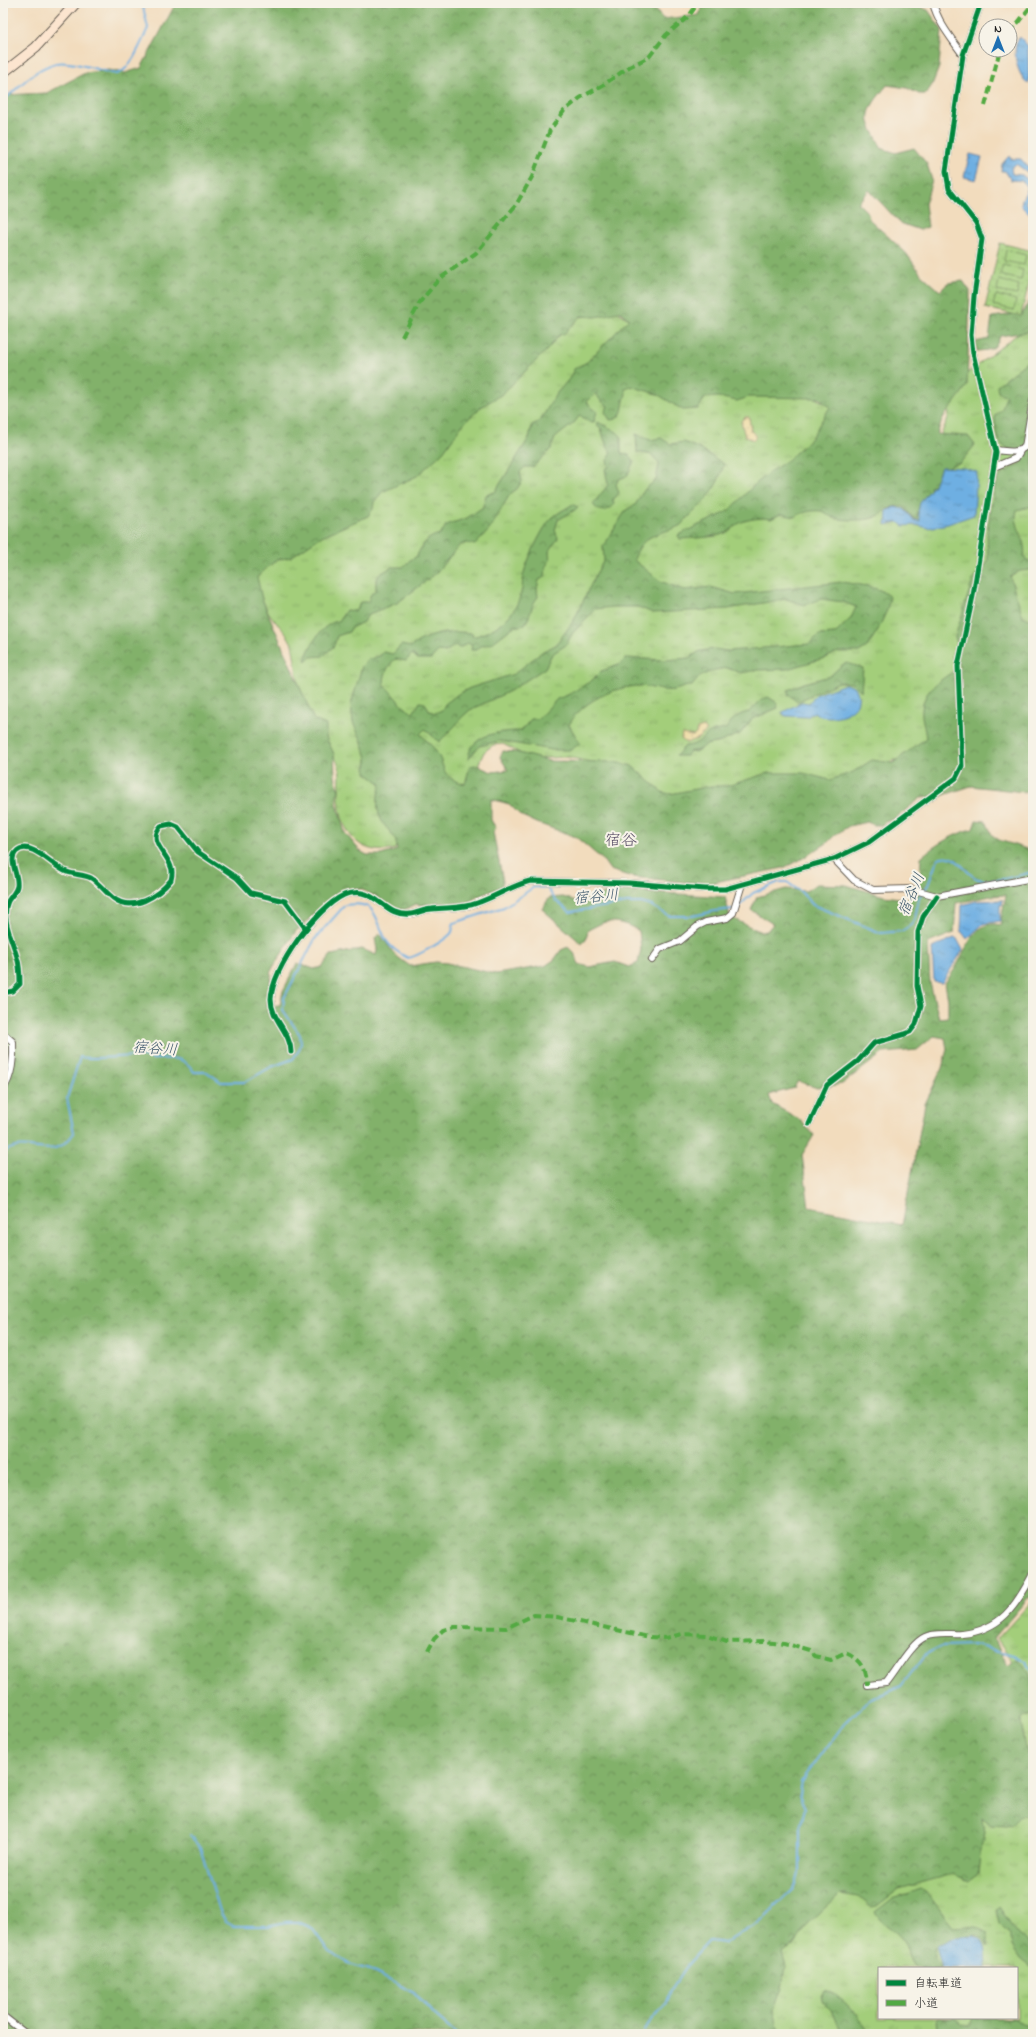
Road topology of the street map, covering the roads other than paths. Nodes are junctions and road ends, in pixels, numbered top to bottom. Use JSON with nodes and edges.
{"nodes":[{"id":1,"x":76,"y":3,"type":"edge"},
{"id":2,"x":933,"y":3,"type":"edge"},
{"id":3,"x":981,"y":3,"type":"edge"},
{"id":4,"x":963,"y":55,"type":"junction"},
{"id":5,"x":3,"y":72,"type":"edge"},
{"id":6,"x":1033,"y":400,"type":"edge"},
{"id":7,"x":996,"y":450,"type":"junction"},
{"id":8,"x":1020,"y":451,"type":"junction"},
{"id":9,"x":994,"y":467,"type":"junction"},
{"id":10,"x":834,"y":859,"type":"junction"},
{"id":11,"x":1033,"y":878,"type":"edge"},
{"id":12,"x":742,"y":884,"type":"junction"},
{"id":13,"x":937,"y":896,"type":"junction"},
{"id":14,"x":306,"y":929,"type":"junction"},
{"id":15,"x":652,"y":960,"type":"dead end"},
{"id":16,"x":3,"y":993,"type":"edge"},
{"id":17,"x":3,"y":1033,"type":"edge"},
{"id":18,"x":291,"y":1052,"type":"dead end"},
{"id":19,"x":3,"y":1089,"type":"edge"},
{"id":20,"x":809,"y":1124,"type":"dead end"},
{"id":21,"x":1033,"y":1574,"type":"edge"},
{"id":22,"x":868,"y":1685,"type":"dead end"},
{"id":23,"x":3,"y":2016,"type":"edge"},
{"id":24,"x":26,"y":2034,"type":"edge"}],
"edges":[{"from":1,"to":5,"type":"main road"},
{"from":2,"to":4,"type":"street"},
{"from":3,"to":4,"type":"street"},
{"from":4,"to":7,"type":"street"},
{"from":6,"to":8,"type":"street"},
{"from":7,"to":8,"type":"street"},
{"from":7,"to":9,"type":"street"},
{"from":8,"to":9,"type":"street"},
{"from":9,"to":10,"type":"street"},
{"from":10,"to":12,"type":"street"},
{"from":10,"to":13,"type":"street"},
{"from":11,"to":13,"type":"street"},
{"from":12,"to":14,"type":"street"},
{"from":12,"to":15,"type":"street"},
{"from":13,"to":20,"type":"street"},
{"from":14,"to":16,"type":"street"},
{"from":14,"to":18,"type":"street"},
{"from":17,"to":19,"type":"street"},
{"from":21,"to":22,"type":"street"},
{"from":23,"to":24,"type":"street"}]}
